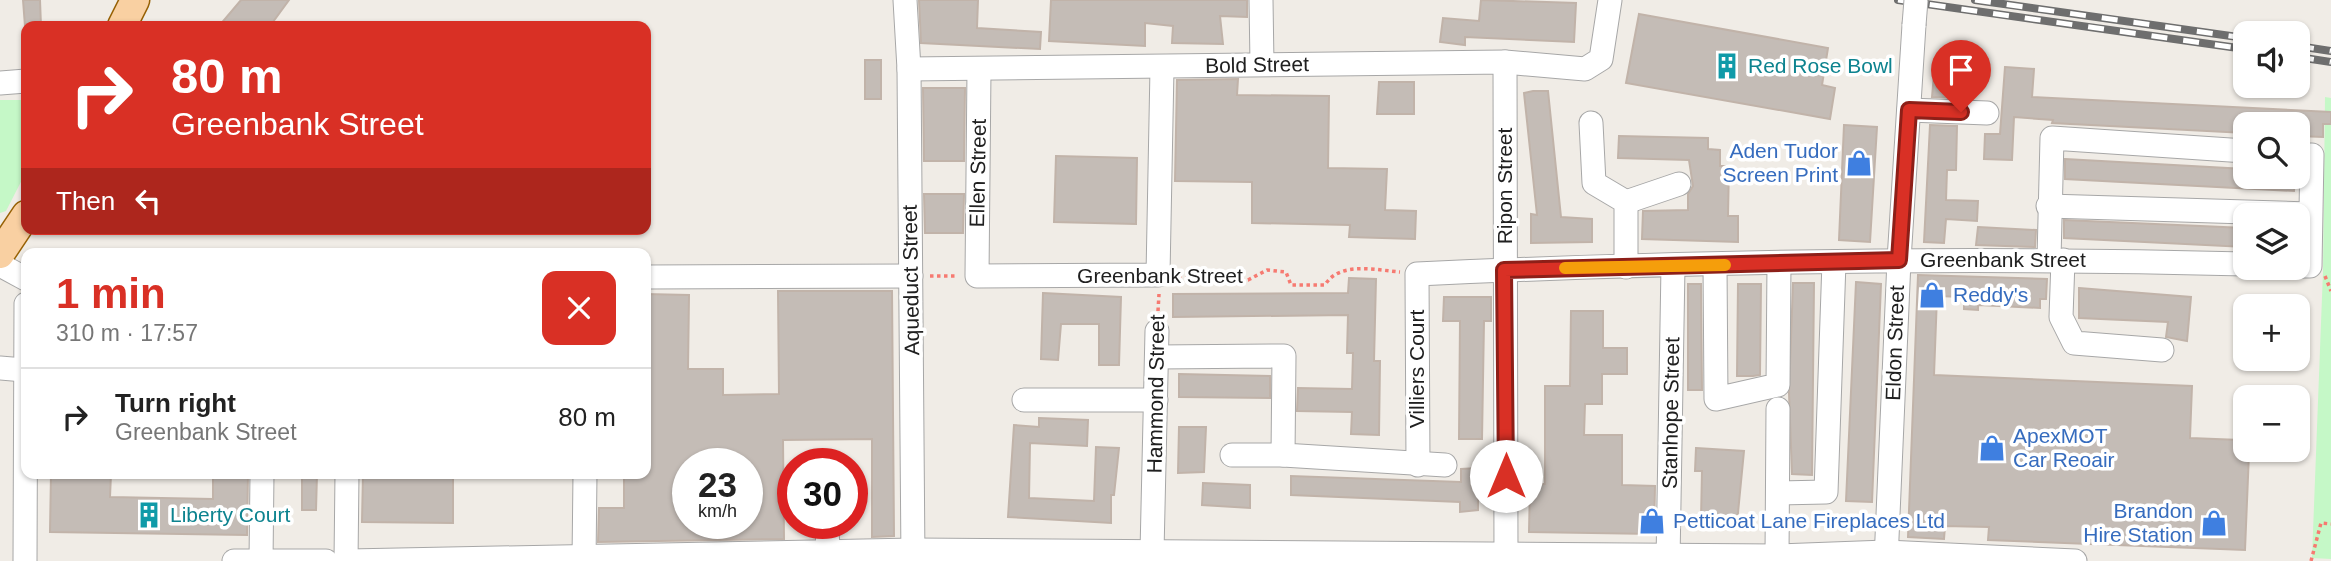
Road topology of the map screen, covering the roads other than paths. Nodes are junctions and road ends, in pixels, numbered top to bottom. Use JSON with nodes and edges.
{"nodes":[{"id":1,"x":135,"y":0,"type":"edge"},
{"id":2,"x":905,"y":0,"type":"edge"},
{"id":3,"x":1261,"y":0,"type":"edge"},
{"id":4,"x":1610,"y":0,"type":"edge"},
{"id":5,"x":1916,"y":0,"type":"edge"},
{"id":6,"x":124,"y":21,"type":"edge"},
{"id":7,"x":1505,"y":62,"type":"junction"},
{"id":8,"x":1262,"y":64,"type":"junction"},
{"id":9,"x":1162,"y":68,"type":"junction"},
{"id":10,"x":909,"y":69,"type":"junction"},
{"id":11,"x":979,"y":70,"type":"junction"},
{"id":12,"x":21,"y":81,"type":"edge"},
{"id":13,"x":0,"y":83,"type":"edge"},
{"id":14,"x":1909,"y":110,"type":"junction"},
{"id":15,"x":1987,"y":113,"type":"dead end"},
{"id":16,"x":1591,"y":123,"type":"dead end"},
{"id":17,"x":2233,"y":150,"type":"edge"},
{"id":18,"x":2310,"y":156,"type":"edge"},
{"id":19,"x":1679,"y":184,"type":"dead end"},
{"id":20,"x":1626,"y":202,"type":"junction"},
{"id":21,"x":2048,"y":206,"type":"junction"},
{"id":22,"x":2233,"y":212,"type":"edge"},
{"id":23,"x":2310,"y":214,"type":"edge"},
{"id":24,"x":16,"y":221,"type":"edge"},
{"id":25,"x":0,"y":254,"type":"edge"},
{"id":26,"x":2056,"y":259,"type":"junction"},
{"id":27,"x":1899,"y":260,"type":"junction"},
{"id":28,"x":1834,"y":262,"type":"junction"},
{"id":29,"x":1779,"y":263,"type":"junction"},
{"id":30,"x":2233,"y":264,"type":"edge"},
{"id":31,"x":0,"y":265,"type":"edge"},
{"id":32,"x":1715,"y":265,"type":"junction"},
{"id":33,"x":1673,"y":266,"type":"junction"},
{"id":34,"x":1626,"y":267,"type":"junction"},
{"id":35,"x":1504,"y":270,"type":"junction"},
{"id":36,"x":1417,"y":274,"type":"joint"},
{"id":37,"x":21,"y":276,"type":"edge"},
{"id":38,"x":911,"y":276,"type":"junction"},
{"id":39,"x":977,"y":276,"type":"joint"},
{"id":40,"x":651,"y":277,"type":"edge"},
{"id":41,"x":1157,"y":331,"type":"road end"},
{"id":42,"x":2162,"y":349,"type":"dead end"},
{"id":43,"x":1157,"y":357,"type":"junction"},
{"id":44,"x":0,"y":368,"type":"edge"},
{"id":45,"x":21,"y":370,"type":"edge"},
{"id":46,"x":1024,"y":400,"type":"dead end"},
{"id":47,"x":1156,"y":400,"type":"junction"},
{"id":48,"x":1778,"y":409,"type":"dead end"},
{"id":49,"x":1232,"y":455,"type":"dead end"},
{"id":50,"x":1283,"y":455,"type":"junction"},
{"id":51,"x":1418,"y":465,"type":"junction"},
{"id":52,"x":1445,"y":465,"type":"dead end"},
{"id":53,"x":25,"y":479,"type":"edge"},
{"id":54,"x":262,"y":479,"type":"edge"},
{"id":55,"x":347,"y":479,"type":"edge"},
{"id":56,"x":585,"y":479,"type":"edge"},
{"id":57,"x":1778,"y":493,"type":"junction"},
{"id":58,"x":827,"y":539,"type":"edge"},
{"id":59,"x":828,"y":552,"type":"junction"},
{"id":60,"x":1152,"y":552,"type":"junction"},
{"id":61,"x":913,"y":556,"type":"edge"},
{"id":62,"x":1074,"y":556,"type":"edge"},
{"id":63,"x":1777,"y":556,"type":"junction"},
{"id":64,"x":1886,"y":556,"type":"edge"},
{"id":65,"x":1326,"y":557,"type":"edge"},
{"id":66,"x":1506,"y":557,"type":"edge"},
{"id":67,"x":755,"y":558,"type":"edge"},
{"id":68,"x":1668,"y":558,"type":"edge"},
{"id":69,"x":473,"y":559,"type":"edge"},
{"id":70,"x":584,"y":559,"type":"edge"},
{"id":71,"x":25,"y":561,"type":"edge"},
{"id":72,"x":234,"y":561,"type":"edge"},
{"id":73,"x":261,"y":561,"type":"edge"},
{"id":74,"x":326,"y":561,"type":"edge"},
{"id":75,"x":348,"y":561,"type":"edge"},
{"id":76,"x":2075,"y":561,"type":"edge"}],
"edges":[{"from":1,"to":6,"type":"main road"},
{"from":2,"to":10,"type":"street","name":"Aqueduct Street"},
{"from":3,"to":8,"type":"street"},
{"from":4,"to":7,"type":"street","name":"Bold Street"},
{"from":5,"to":14,"type":"street","name":"Eldon Street","bridge":true},
{"from":7,"to":8,"type":"street","name":"Bold Street"},
{"from":7,"to":35,"type":"street","name":"Ripon Street"},
{"from":8,"to":9,"type":"street","name":"Bold Street"},
{"from":9,"to":11,"type":"street","name":"Bold Street"},
{"from":9,"to":39,"type":"street","name":"Greenbank Street"},
{"from":10,"to":11,"type":"street","name":"Bold Street"},
{"from":10,"to":38,"type":"street","name":"Aqueduct Street"},
{"from":11,"to":39,"type":"street","name":"Ellen Street"},
{"from":12,"to":13,"type":"street"},
{"from":14,"to":15,"type":"street"},
{"from":14,"to":27,"type":"street","name":"Eldon Street"},
{"from":16,"to":20,"type":"street"},
{"from":17,"to":21,"type":"street"},
{"from":18,"to":23,"type":"street"},
{"from":19,"to":20,"type":"street"},
{"from":20,"to":34,"type":"street"},
{"from":21,"to":22,"type":"street"},
{"from":21,"to":26,"type":"street"},
{"from":24,"to":25,"type":"main road"},
{"from":26,"to":27,"type":"street","name":"Greenbank Street"},
{"from":26,"to":30,"type":"street","name":"Greenbank Street"},
{"from":26,"to":42,"type":"street"},
{"from":27,"to":28,"type":"street","name":"Greenbank Street"},
{"from":27,"to":64,"type":"street","name":"Eldon Street"},
{"from":28,"to":29,"type":"street","name":"Greenbank Street"},
{"from":28,"to":57,"type":"street"},
{"from":29,"to":32,"type":"street","name":"Greenbank Street"},
{"from":29,"to":32,"type":"street"},
{"from":31,"to":37,"type":"street"},
{"from":32,"to":33,"type":"street","name":"Greenbank Street"},
{"from":33,"to":34,"type":"street","name":"Greenbank Street"},
{"from":33,"to":68,"type":"street","name":"Stanhope Street"},
{"from":34,"to":35,"type":"street","name":"Greenbank Street"},
{"from":35,"to":36,"type":"street","name":"Greenbank Street"},
{"from":35,"to":66,"type":"street","name":"Ripon Street"},
{"from":36,"to":51,"type":"street","name":"Villiers Court"},
{"from":38,"to":40,"type":"street"},
{"from":38,"to":61,"type":"street","name":"Aqueduct Street"},
{"from":41,"to":43,"type":"street","name":"Hammond Street"},
{"from":43,"to":47,"type":"street","name":"Hammond Street"},
{"from":43,"to":50,"type":"street"},
{"from":44,"to":45,"type":"street"},
{"from":46,"to":47,"type":"street"},
{"from":47,"to":60,"type":"street","name":"Hammond Street"},
{"from":48,"to":57,"type":"street"},
{"from":49,"to":50,"type":"street"},
{"from":50,"to":51,"type":"street"},
{"from":51,"to":52,"type":"street"},
{"from":53,"to":71,"type":"street"},
{"from":54,"to":73,"type":"street"},
{"from":55,"to":75,"type":"street"},
{"from":56,"to":70,"type":"street"},
{"from":57,"to":63,"type":"street"},
{"from":58,"to":59,"type":"street"},
{"from":59,"to":61,"type":"street"},
{"from":59,"to":67,"type":"street"},
{"from":60,"to":62,"type":"street"},
{"from":60,"to":65,"type":"street"},
{"from":61,"to":62,"type":"street"},
{"from":63,"to":64,"type":"street"},
{"from":63,"to":68,"type":"street"},
{"from":64,"to":76,"type":"street"},
{"from":65,"to":66,"type":"street"},
{"from":66,"to":68,"type":"street"},
{"from":67,"to":70,"type":"street"},
{"from":69,"to":70,"type":"street"},
{"from":69,"to":75,"type":"street"},
{"from":72,"to":73,"type":"street"},
{"from":73,"to":74,"type":"street"}]}
